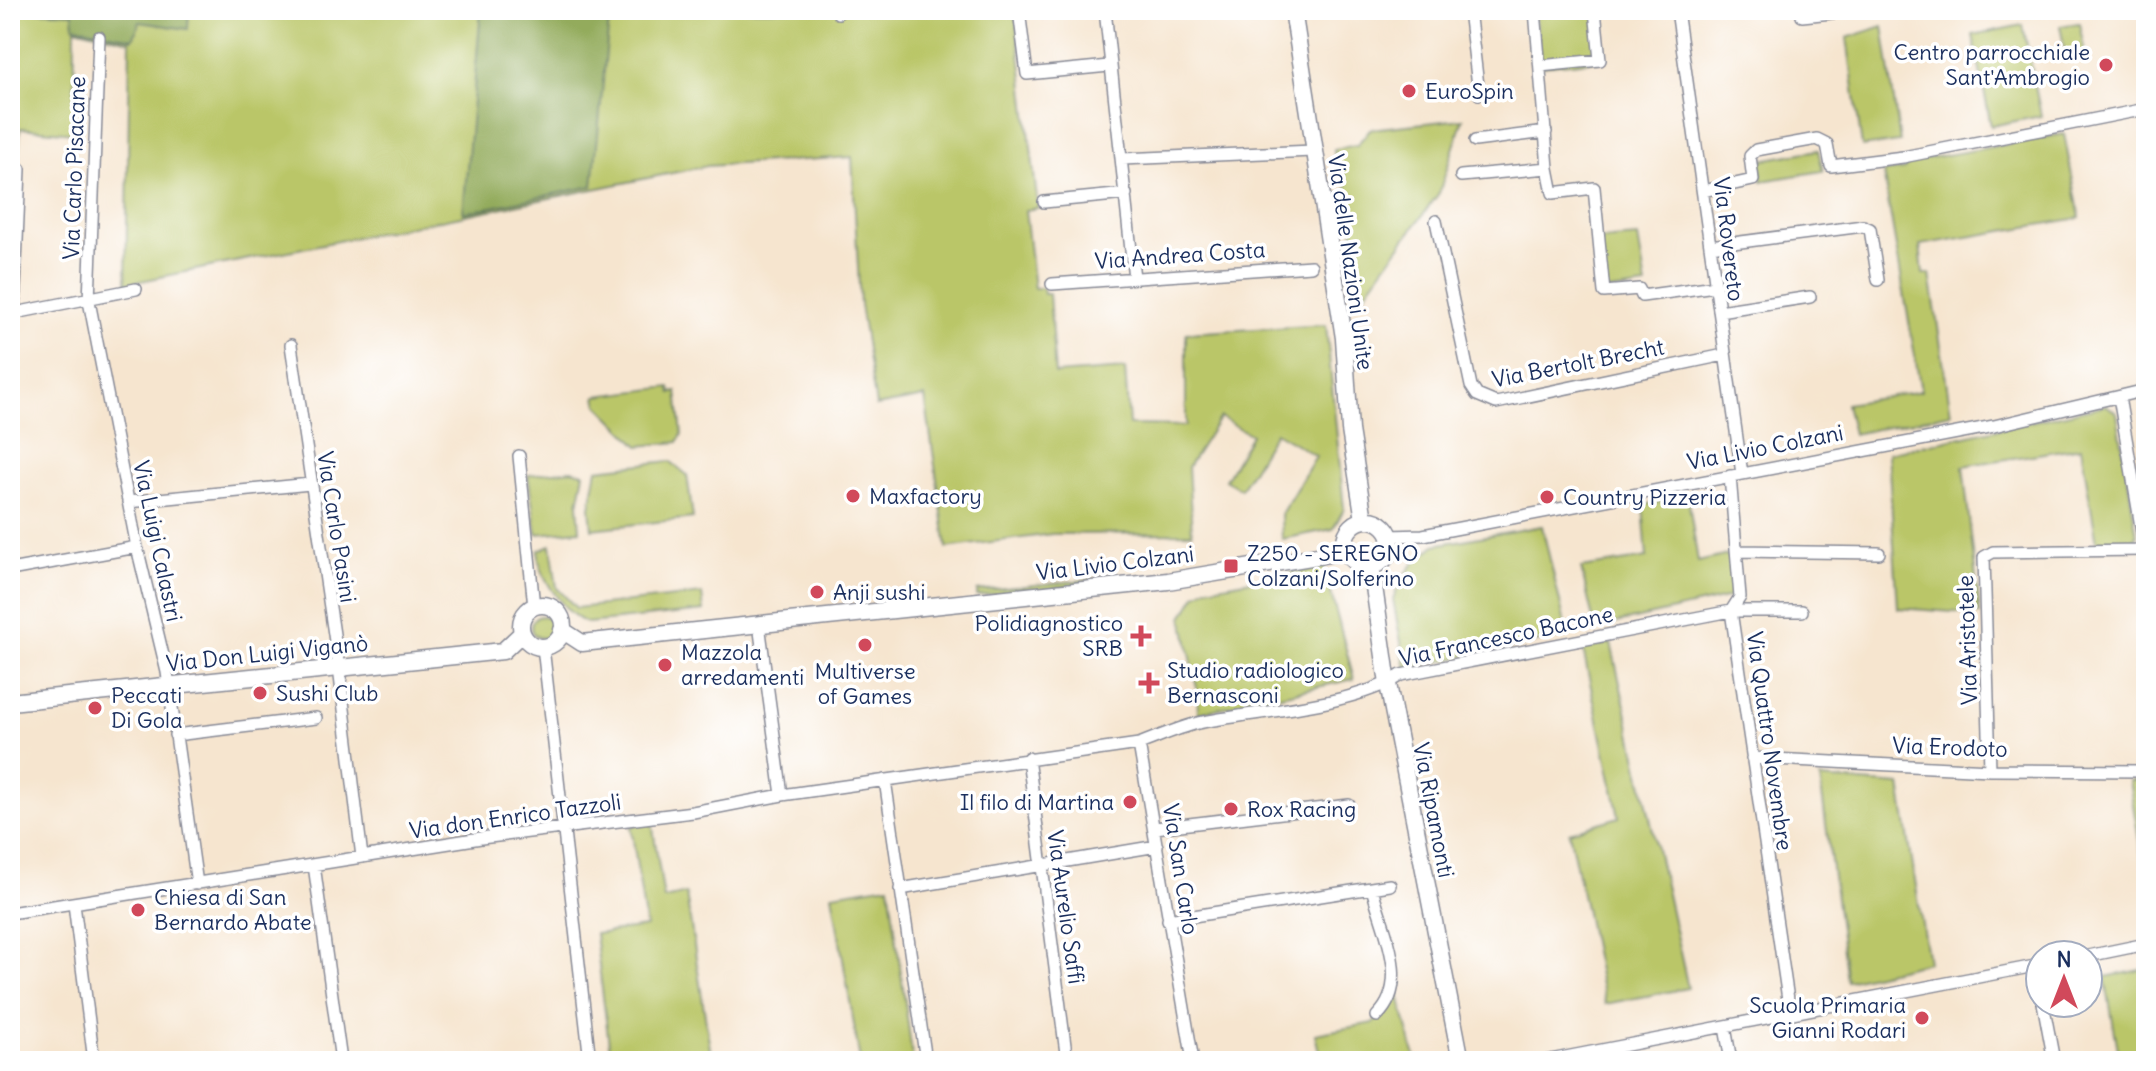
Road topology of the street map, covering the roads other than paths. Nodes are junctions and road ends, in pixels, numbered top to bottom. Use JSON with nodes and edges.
{"nodes":[{"id":1,"x":1019,"y":10,"type":"edge"},
{"id":2,"x":1105,"y":10,"type":"edge"},
{"id":3,"x":1293,"y":10,"type":"edge"},
{"id":4,"x":1469,"y":10,"type":"edge"},
{"id":5,"x":1535,"y":10,"type":"edge"},
{"id":6,"x":1595,"y":10,"type":"edge"},
{"id":7,"x":1677,"y":10,"type":"edge"},
{"id":8,"x":1801,"y":10,"type":"edge"},
{"id":9,"x":1861,"y":10,"type":"edge"},
{"id":10,"x":2140,"y":10,"type":"edge"},
{"id":11,"x":2146,"y":16,"type":"edge"},
{"id":12,"x":99,"y":37,"type":"dead end"},
{"id":13,"x":1109,"y":66,"type":"junction"},
{"id":14,"x":1540,"y":66,"type":"junction"},
{"id":15,"x":1479,"y":94,"type":"dead end"},
{"id":16,"x":2146,"y":109,"type":"edge"},
{"id":17,"x":1546,"y":132,"type":"junction"},
{"id":18,"x":1475,"y":141,"type":"dead end"},
{"id":19,"x":1313,"y":151,"type":"junction"},
{"id":20,"x":1122,"y":159,"type":"junction"},
{"id":21,"x":1548,"y":168,"type":"junction"},
{"id":22,"x":20,"y":169,"type":"dead end"},
{"id":23,"x":1461,"y":176,"type":"dead end"},
{"id":24,"x":1703,"y":191,"type":"junction"},
{"id":25,"x":1126,"y":194,"type":"junction"},
{"id":26,"x":1044,"y":202,"type":"dead end"},
{"id":27,"x":1436,"y":221,"type":"dead end"},
{"id":28,"x":1710,"y":246,"type":"junction"},
{"id":29,"x":1311,"y":266,"type":"dead end"},
{"id":30,"x":1134,"y":278,"type":"junction"},
{"id":31,"x":1878,"y":280,"type":"dead end"},
{"id":32,"x":1052,"y":284,"type":"dead end"},
{"id":33,"x":1715,"y":286,"type":"junction"},
{"id":34,"x":136,"y":289,"type":"dead end"},
{"id":35,"x":1810,"y":297,"type":"dead end"},
{"id":36,"x":89,"y":301,"type":"junction"},
{"id":37,"x":1719,"y":311,"type":"junction"},
{"id":38,"x":12,"y":314,"type":"edge"},
{"id":39,"x":291,"y":345,"type":"dead end"},
{"id":40,"x":1724,"y":355,"type":"junction"},
{"id":41,"x":2146,"y":390,"type":"edge"},
{"id":42,"x":2119,"y":397,"type":"junction"},
{"id":43,"x":519,"y":456,"type":"dead end"},
{"id":44,"x":1736,"y":475,"type":"junction"},
{"id":45,"x":310,"y":484,"type":"junction"},
{"id":46,"x":128,"y":502,"type":"junction"},
{"id":47,"x":1364,"y":520,"type":"junction"},
{"id":48,"x":1390,"y":536,"type":"junction"},
{"id":49,"x":137,"y":547,"type":"junction"},
{"id":50,"x":1347,"y":551,"type":"junction"},
{"id":51,"x":1739,"y":551,"type":"junction"},
{"id":52,"x":1879,"y":553,"type":"dead end"},
{"id":53,"x":1371,"y":566,"type":"junction"},
{"id":54,"x":10,"y":570,"type":"edge"},
{"id":55,"x":534,"y":607,"type":"junction"},
{"id":56,"x":1731,"y":611,"type":"junction"},
{"id":57,"x":1802,"y":611,"type":"dead end"},
{"id":58,"x":759,"y":624,"type":"junction"},
{"id":59,"x":562,"y":630,"type":"junction"},
{"id":60,"x":522,"y":633,"type":"junction"},
{"id":61,"x":543,"y":647,"type":"junction"},
{"id":62,"x":339,"y":668,"type":"junction"},
{"id":63,"x":1388,"y":684,"type":"junction"},
{"id":64,"x":169,"y":686,"type":"junction"},
{"id":65,"x":10,"y":702,"type":"edge"},
{"id":66,"x":316,"y":718,"type":"dead end"},
{"id":67,"x":175,"y":735,"type":"junction"},
{"id":68,"x":1139,"y":744,"type":"junction"},
{"id":69,"x":1028,"y":758,"type":"junction"},
{"id":70,"x":1752,"y":758,"type":"junction"},
{"id":71,"x":1990,"y":770,"type":"junction"},
{"id":72,"x":2146,"y":771,"type":"edge"},
{"id":73,"x":885,"y":780,"type":"junction"},
{"id":74,"x":782,"y":795,"type":"junction"},
{"id":75,"x":1349,"y":805,"type":"dead end"},
{"id":76,"x":1155,"y":828,"type":"junction"},
{"id":77,"x":564,"y":829,"type":"junction"},
{"id":78,"x":1157,"y":846,"type":"junction"},
{"id":79,"x":362,"y":857,"type":"junction"},
{"id":80,"x":314,"y":865,"type":"junction"},
{"id":81,"x":1040,"y":866,"type":"junction"},
{"id":82,"x":197,"y":884,"type":"junction"},
{"id":83,"x":1390,"y":885,"type":"dead end"},
{"id":84,"x":1372,"y":888,"type":"junction"},
{"id":85,"x":900,"y":889,"type":"junction"},
{"id":86,"x":74,"y":904,"type":"junction"},
{"id":87,"x":10,"y":913,"type":"edge"},
{"id":88,"x":1168,"y":920,"type":"junction"},
{"id":89,"x":2146,"y":944,"type":"edge"},
{"id":90,"x":2104,"y":953,"type":"edge"},
{"id":91,"x":2024,"y":969,"type":"edge"},
{"id":92,"x":1790,"y":1013,"type":"junction"},
{"id":93,"x":1377,"y":1016,"type":"dead end"},
{"id":94,"x":2046,"y":1019,"type":"edge"},
{"id":95,"x":1725,"y":1027,"type":"junction"},
{"id":96,"x":94,"y":1061,"type":"edge"},
{"id":97,"x":341,"y":1061,"type":"edge"},
{"id":98,"x":590,"y":1061,"type":"edge"},
{"id":99,"x":926,"y":1061,"type":"edge"},
{"id":100,"x":1067,"y":1061,"type":"edge"},
{"id":101,"x":1193,"y":1061,"type":"edge"},
{"id":102,"x":1461,"y":1061,"type":"edge"},
{"id":103,"x":1545,"y":1061,"type":"edge"},
{"id":104,"x":1731,"y":1061,"type":"edge"},
{"id":105,"x":2054,"y":1061,"type":"edge"}],
"edges":[{"from":1,"to":13,"type":"street"},
{"from":2,"to":13,"type":"street"},
{"from":3,"to":19,"type":"street","name":"Via delle Nazioni Unite"},
{"from":4,"to":15,"type":"street"},
{"from":5,"to":14,"type":"street"},
{"from":6,"to":14,"type":"street"},
{"from":7,"to":24,"type":"street","name":"Via Rovereto"},
{"from":8,"to":9,"type":"street"},
{"from":10,"to":11,"type":"street"},
{"from":12,"to":36,"type":"street","name":"Via Carlo Pisacane"},
{"from":13,"to":20,"type":"street"},
{"from":14,"to":17,"type":"street"},
{"from":16,"to":24,"type":"street"},
{"from":17,"to":18,"type":"street"},
{"from":17,"to":21,"type":"street"},
{"from":19,"to":20,"type":"street"},
{"from":19,"to":47,"type":"street","name":"Via delle Nazioni Unite"},
{"from":20,"to":25,"type":"street"},
{"from":21,"to":23,"type":"street"},
{"from":21,"to":33,"type":"street"},
{"from":22,"to":38,"type":"street"},
{"from":24,"to":28,"type":"street","name":"Via Rovereto"},
{"from":25,"to":26,"type":"street"},
{"from":25,"to":30,"type":"street"},
{"from":27,"to":40,"type":"street","name":"Via Bertolt Brecht"},
{"from":28,"to":31,"type":"street"},
{"from":28,"to":33,"type":"street","name":"Via Rovereto"},
{"from":29,"to":30,"type":"street","name":"Via Andrea Costa"},
{"from":30,"to":32,"type":"street","name":"Via Andrea Costa"},
{"from":33,"to":37,"type":"street","name":"Via Rovereto"},
{"from":34,"to":36,"type":"street"},
{"from":35,"to":37,"type":"street"},
{"from":36,"to":38,"type":"street"},
{"from":36,"to":46,"type":"street","name":"Via Luigi Calastri"},
{"from":37,"to":40,"type":"street","name":"Via Rovereto"},
{"from":39,"to":45,"type":"street","name":"Via Carlo Pasini"},
{"from":40,"to":44,"type":"street","name":"Via Rovereto"},
{"from":41,"to":42,"type":"street","name":"Via Livio Colzani"},
{"from":42,"to":44,"type":"street","name":"Via Livio Colzani"},
{"from":42,"to":71,"type":"street","name":"Via Aristotele"},
{"from":43,"to":55,"type":"street"},
{"from":44,"to":48,"type":"street","name":"Via Livio Colzani"},
{"from":44,"to":51,"type":"street","name":"Via Quattro Novembre"},
{"from":45,"to":46,"type":"street"},
{"from":45,"to":62,"type":"street","name":"Via Carlo Pasini"},
{"from":46,"to":49,"type":"street","name":"Via Luigi Calastri"},
{"from":47,"to":48,"type":"street"},
{"from":47,"to":50,"type":"street"},
{"from":48,"to":53,"type":"street"},
{"from":49,"to":54,"type":"street"},
{"from":49,"to":64,"type":"street","name":"Via Luigi Calastri"},
{"from":50,"to":53,"type":"street"},
{"from":50,"to":58,"type":"street","name":"Via Livio Colzani"},
{"from":51,"to":52,"type":"street"},
{"from":51,"to":56,"type":"street","name":"Via Quattro Novembre"},
{"from":53,"to":63,"type":"street","name":"Via Ripamonti"},
{"from":55,"to":59,"type":"street"},
{"from":55,"to":60,"type":"street"},
{"from":56,"to":57,"type":"street","name":"Via Francesco Bacone"},
{"from":56,"to":63,"type":"street","name":"Via Francesco Bacone"},
{"from":56,"to":70,"type":"street","name":"Via Quattro Novembre"},
{"from":58,"to":59,"type":"street"},
{"from":58,"to":74,"type":"street"},
{"from":59,"to":61,"type":"street"},
{"from":60,"to":61,"type":"street"},
{"from":60,"to":62,"type":"street","name":"Via Don Luigi Viganò"},
{"from":61,"to":77,"type":"street"},
{"from":62,"to":64,"type":"street","name":"Via Don Luigi Viganò"},
{"from":62,"to":79,"type":"street","name":"Via Carlo Pasini"},
{"from":63,"to":68,"type":"street","name":"Via Francesco Bacone"},
{"from":63,"to":102,"type":"street","name":"Via Ripamonti"},
{"from":64,"to":65,"type":"street","name":"Via Don Luigi Viganò"},
{"from":64,"to":67,"type":"street","name":"Via Luigi Calastri"},
{"from":66,"to":67,"type":"street"},
{"from":67,"to":82,"type":"street","name":"Via Luigi Calastri"},
{"from":68,"to":69,"type":"street","name":"Via don Enrico Tazzoli"},
{"from":68,"to":76,"type":"street","name":"Via San Carlo"},
{"from":69,"to":73,"type":"street","name":"Via don Enrico Tazzoli"},
{"from":69,"to":81,"type":"street","name":"Via Aurelio Saffi"},
{"from":70,"to":71,"type":"street","name":"Via Erodoto"},
{"from":70,"to":92,"type":"street","name":"Via Quattro Novembre"},
{"from":71,"to":72,"type":"street","name":"Via Erodoto"},
{"from":73,"to":74,"type":"street","name":"Via don Enrico Tazzoli"},
{"from":73,"to":85,"type":"street"},
{"from":74,"to":77,"type":"street","name":"Via don Enrico Tazzoli"},
{"from":75,"to":76,"type":"street"},
{"from":76,"to":78,"type":"street","name":"Via San Carlo"},
{"from":77,"to":79,"type":"street","name":"Via don Enrico Tazzoli"},
{"from":77,"to":98,"type":"street"},
{"from":78,"to":81,"type":"street"},
{"from":78,"to":88,"type":"street","name":"Via San Carlo"},
{"from":79,"to":80,"type":"street","name":"Via don Enrico Tazzoli"},
{"from":80,"to":82,"type":"street","name":"Via don Enrico Tazzoli"},
{"from":80,"to":97,"type":"street"},
{"from":81,"to":85,"type":"street"},
{"from":81,"to":100,"type":"street","name":"Via Aurelio Saffi"},
{"from":82,"to":86,"type":"street","name":"Via don Enrico Tazzoli"},
{"from":83,"to":84,"type":"street"},
{"from":84,"to":88,"type":"street"},
{"from":84,"to":93,"type":"street"},
{"from":85,"to":99,"type":"street"},
{"from":86,"to":87,"type":"street","name":"Via don Enrico Tazzoli"},
{"from":86,"to":96,"type":"street"},
{"from":88,"to":101,"type":"street","name":"Via San Carlo"},
{"from":89,"to":90,"type":"street"},
{"from":91,"to":92,"type":"street"},
{"from":92,"to":95,"type":"street"},
{"from":94,"to":105,"type":"street"},
{"from":95,"to":103,"type":"street"},
{"from":95,"to":104,"type":"street"}]}
